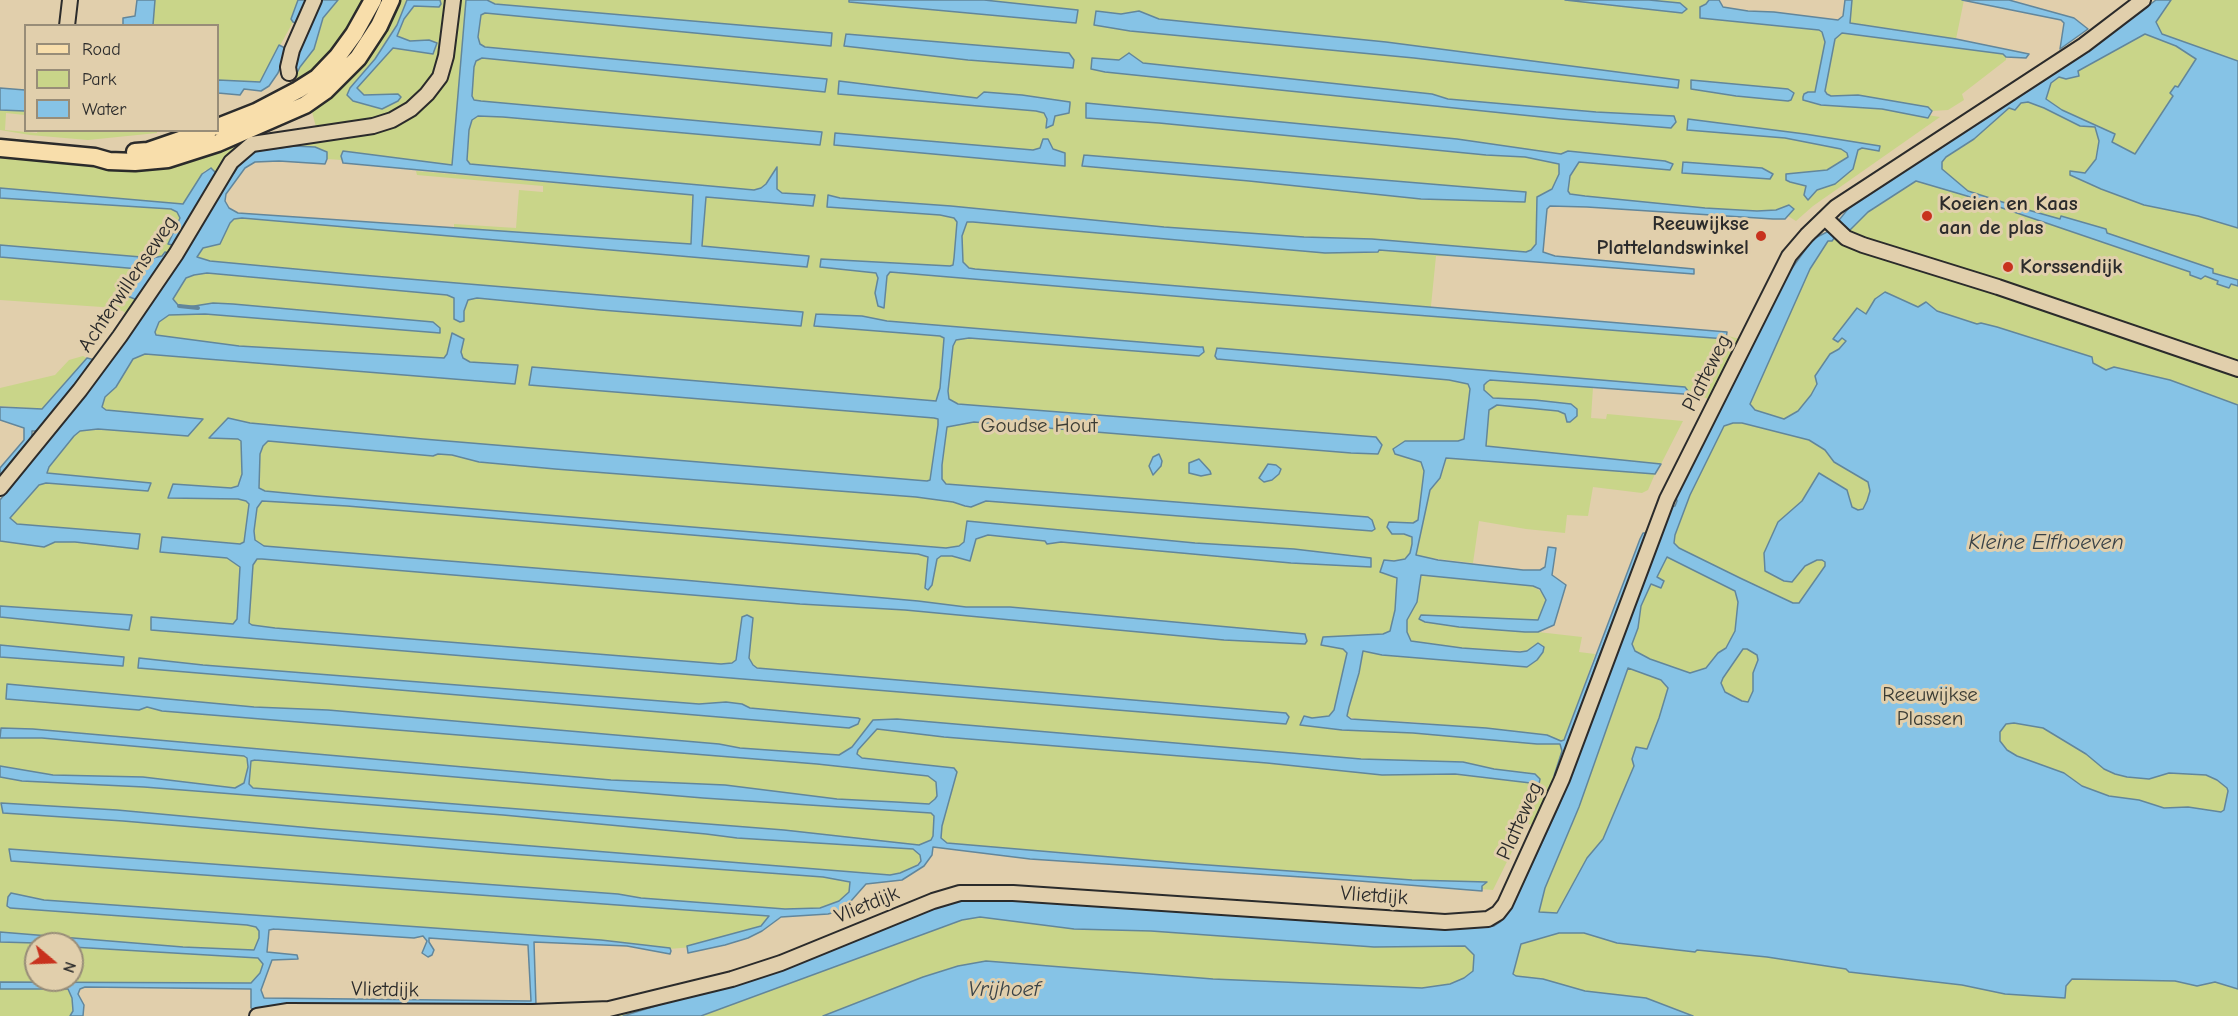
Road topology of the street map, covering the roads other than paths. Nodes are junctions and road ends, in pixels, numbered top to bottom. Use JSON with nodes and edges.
{"nodes":[{"id":1,"x":69,"y":0,"type":"edge"},
{"id":2,"x":314,"y":0,"type":"edge"},
{"id":3,"x":373,"y":0,"type":"edge"},
{"id":4,"x":391,"y":0,"type":"edge"},
{"id":5,"x":453,"y":0,"type":"edge"},
{"id":6,"x":2143,"y":0,"type":"edge"},
{"id":7,"x":67,"y":24,"type":"edge"},
{"id":8,"x":289,"y":73,"type":"dead end"},
{"id":9,"x":219,"y":127,"type":"edge"},
{"id":10,"x":203,"y":132,"type":"edge"},
{"id":11,"x":0,"y":148,"type":"edge"},
{"id":12,"x":95,"y":157,"type":"junction"},
{"id":13,"x":1833,"y":226,"type":"junction"},
{"id":14,"x":2238,"y":369,"type":"edge"},
{"id":15,"x":0,"y":488,"type":"edge"},
{"id":16,"x":1498,"y":913,"type":"joint"},
{"id":17,"x":257,"y":1016,"type":"edge"}],
"edges":[{"from":1,"to":7,"type":"street"},
{"from":2,"to":8,"type":"street"},
{"from":3,"to":9,"type":"main road"},
{"from":4,"to":12,"type":"main road"},
{"from":5,"to":15,"type":"street","name":"Achterwillenseweg"},
{"from":6,"to":13,"type":"street","name":"Platteweg"},
{"from":10,"to":12,"type":"main road"},
{"from":11,"to":12,"type":"main road"},
{"from":13,"to":14,"type":"street"},
{"from":13,"to":16,"type":"street","name":"Platteweg"},
{"from":16,"to":17,"type":"street","name":"Vlietdijk"}]}
